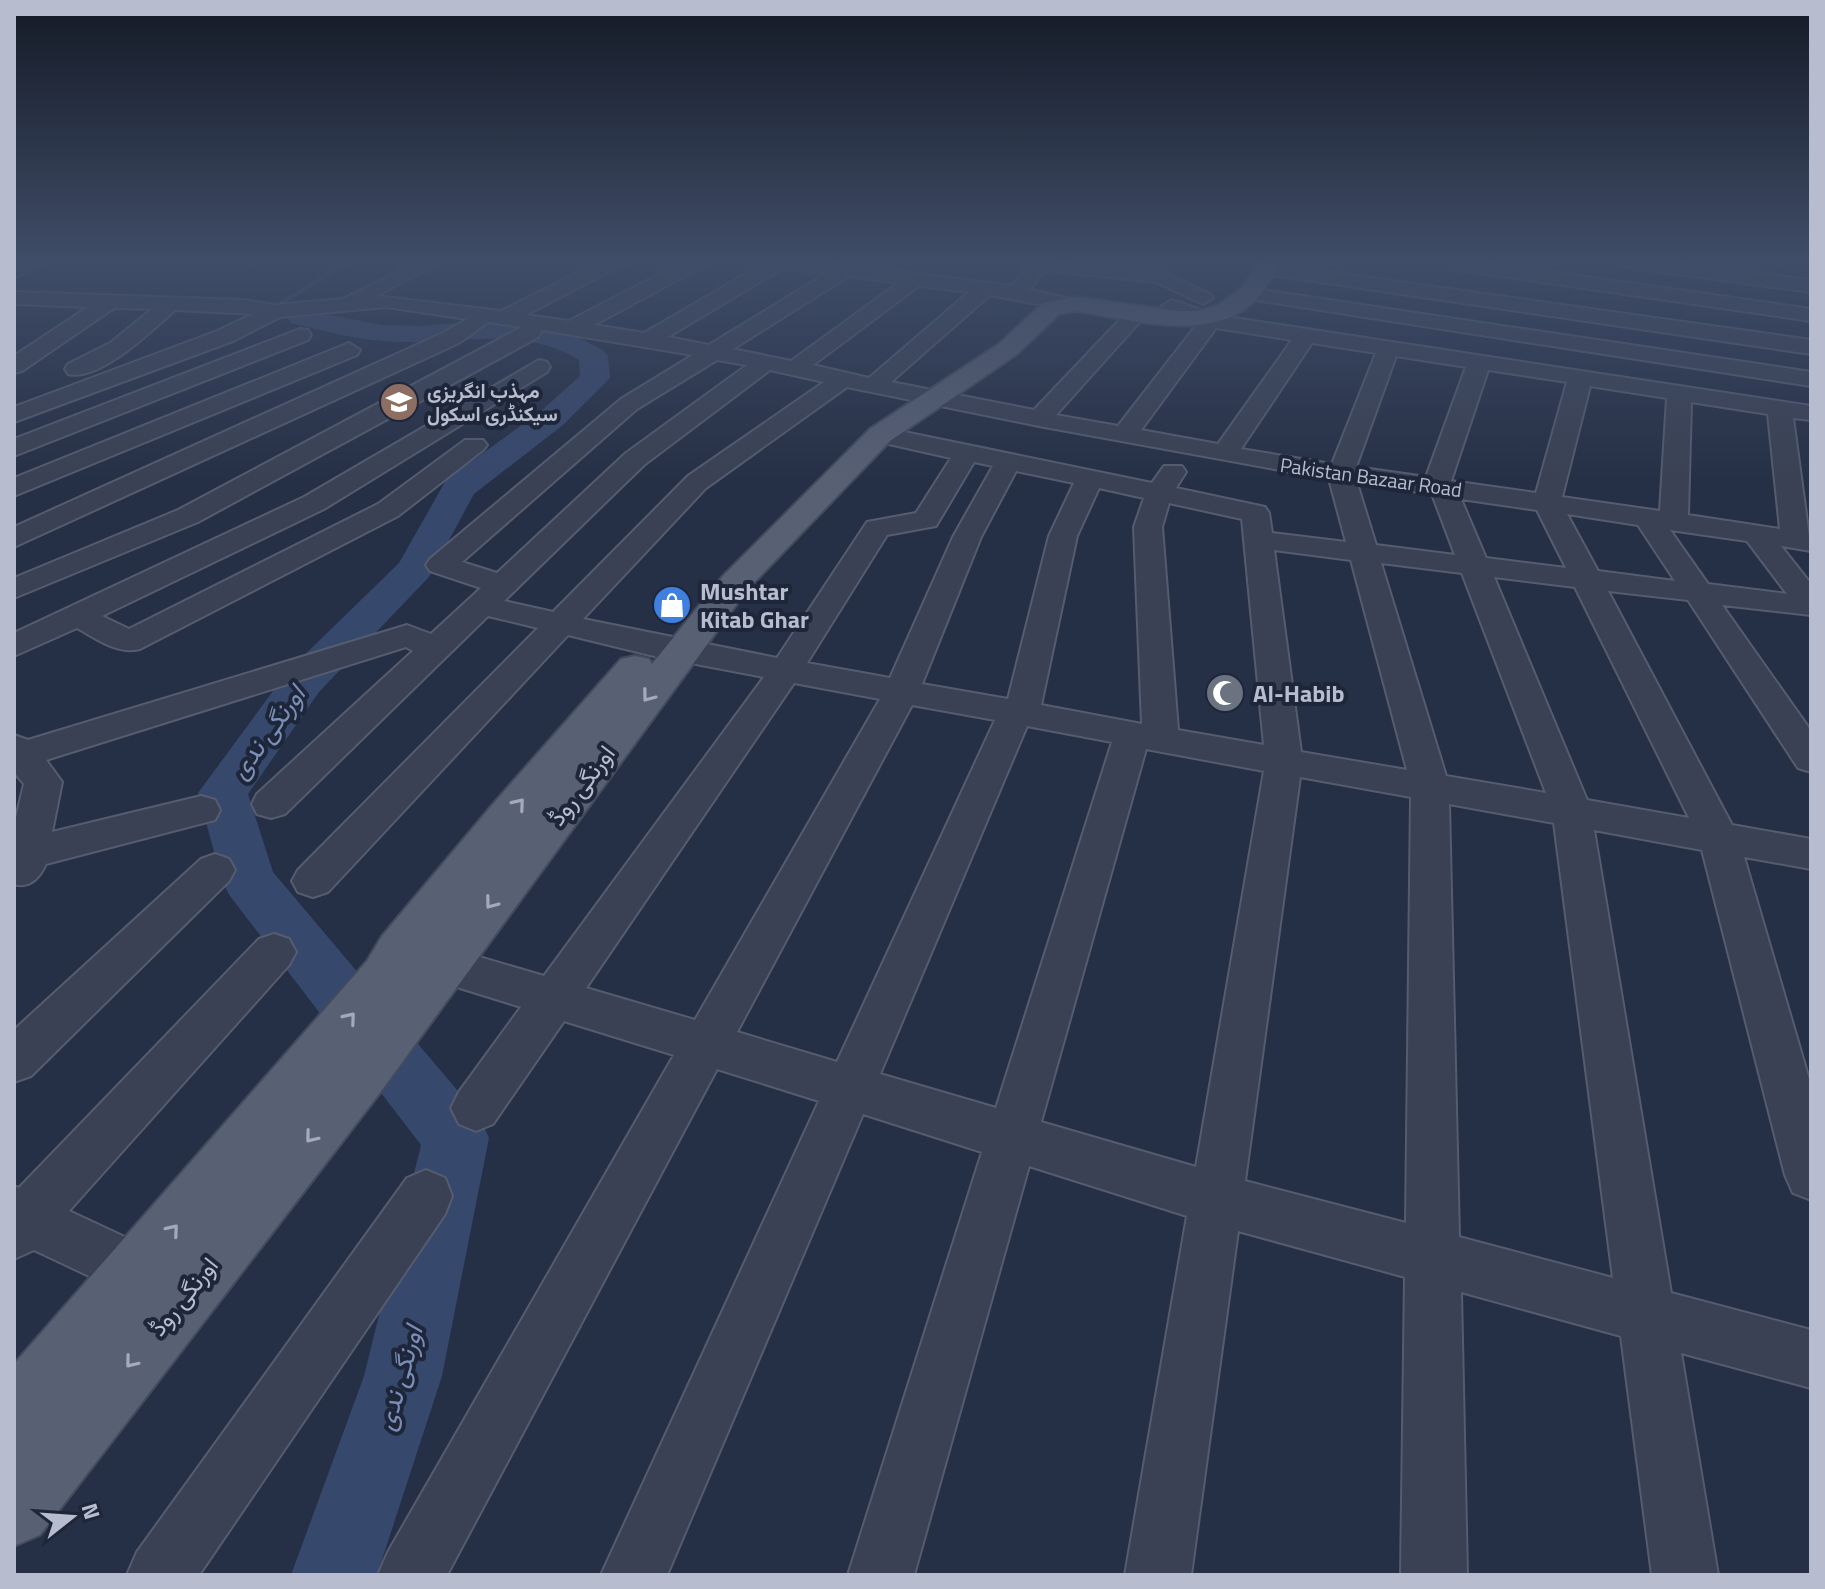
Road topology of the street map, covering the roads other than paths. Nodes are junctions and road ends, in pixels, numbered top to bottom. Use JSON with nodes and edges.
{"nodes":[{"id":1,"x":60,"y":335,"type":"edge"},
{"id":2,"x":133,"y":335,"type":"edge"},
{"id":3,"x":227,"y":335,"type":"edge"},
{"id":4,"x":300,"y":335,"type":"dead end"},
{"id":5,"x":480,"y":335,"type":"edge"},
{"id":6,"x":486,"y":335,"type":"edge"},
{"id":7,"x":617,"y":335,"type":"edge"},
{"id":8,"x":656,"y":335,"type":"edge"},
{"id":9,"x":746,"y":335,"type":"edge"},
{"id":10,"x":827,"y":335,"type":"edge"},
{"id":11,"x":922,"y":335,"type":"edge"},
{"id":12,"x":1022,"y":335,"type":"edge"},
{"id":13,"x":1117,"y":335,"type":"edge"},
{"id":14,"x":1190,"y":335,"type":"edge"},
{"id":15,"x":1302,"y":335,"type":"edge"},
{"id":16,"x":1512,"y":335,"type":"edge"},
{"id":17,"x":1521,"y":335,"type":"edge"},
{"id":18,"x":1727,"y":335,"type":"edge"},
{"id":19,"x":1306,"y":336,"type":"junction"},
{"id":20,"x":1740,"y":337,"type":"junction"},
{"id":21,"x":648,"y":340,"type":"junction"},
{"id":22,"x":1811,"y":347,"type":"edge"},
{"id":23,"x":1388,"y":349,"type":"junction"},
{"id":24,"x":349,"y":350,"type":"dead end"},
{"id":25,"x":715,"y":353,"type":"junction"},
{"id":26,"x":1486,"y":364,"type":"junction"},
{"id":27,"x":780,"y":365,"type":"junction"},
{"id":28,"x":14,"y":366,"type":"edge"},
{"id":29,"x":539,"y":367,"type":"dead end"},
{"id":30,"x":1738,"y":368,"type":"junction"},
{"id":31,"x":72,"y":371,"type":"dead end"},
{"id":32,"x":1580,"y":378,"type":"junction"},
{"id":33,"x":1811,"y":379,"type":"edge"},
{"id":34,"x":858,"y":382,"type":"junction"},
{"id":35,"x":1679,"y":394,"type":"junction"},
{"id":36,"x":925,"y":398,"type":"junction"},
{"id":37,"x":1736,"y":402,"type":"junction"},
{"id":38,"x":1780,"y":409,"type":"junction"},
{"id":39,"x":1811,"y":413,"type":"edge"},
{"id":40,"x":14,"y":415,"type":"edge"},
{"id":41,"x":1039,"y":419,"type":"junction"},
{"id":42,"x":880,"y":435,"type":"junction"},
{"id":43,"x":1124,"y":435,"type":"junction"},
{"id":44,"x":474,"y":445,"type":"dead end"},
{"id":45,"x":1191,"y":447,"type":"junction"},
{"id":46,"x":14,"y":448,"type":"edge"},
{"id":47,"x":967,"y":453,"type":"junction"},
{"id":48,"x":1224,"y":454,"type":"junction"},
{"id":49,"x":1008,"y":462,"type":"junction"},
{"id":50,"x":1341,"y":473,"type":"junction"},
{"id":51,"x":1090,"y":478,"type":"junction"},
{"id":52,"x":1439,"y":487,"type":"junction"},
{"id":53,"x":14,"y":488,"type":"edge"},
{"id":54,"x":1159,"y":493,"type":"junction"},
{"id":55,"x":1547,"y":502,"type":"junction"},
{"id":56,"x":1661,"y":519,"type":"junction"},
{"id":57,"x":1756,"y":534,"type":"junction"},
{"id":58,"x":14,"y":538,"type":"edge"},
{"id":59,"x":1259,"y":540,"type":"junction"},
{"id":60,"x":1803,"y":541,"type":"edge"},
{"id":61,"x":1364,"y":553,"type":"junction"},
{"id":62,"x":1474,"y":566,"type":"junction"},
{"id":63,"x":1587,"y":579,"type":"junction"},
{"id":64,"x":14,"y":589,"type":"edge"},
{"id":65,"x":1698,"y":592,"type":"junction"},
{"id":66,"x":492,"y":595,"type":"junction"},
{"id":67,"x":1811,"y":605,"type":"edge"},
{"id":68,"x":77,"y":616,"type":"junction"},
{"id":69,"x":560,"y":624,"type":"junction"},
{"id":70,"x":14,"y":646,"type":"edge"},
{"id":71,"x":668,"y":648,"type":"junction"},
{"id":72,"x":435,"y":649,"type":"junction"},
{"id":73,"x":786,"y":670,"type":"junction"},
{"id":74,"x":902,"y":691,"type":"junction"},
{"id":75,"x":1019,"y":713,"type":"junction"},
{"id":76,"x":1147,"y":737,"type":"junction"},
{"id":77,"x":17,"y":751,"type":"edge"},
{"id":78,"x":1811,"y":759,"type":"edge"},
{"id":79,"x":1284,"y":762,"type":"junction"},
{"id":80,"x":1430,"y":787,"type":"junction"},
{"id":81,"x":271,"y":804,"type":"dead end"},
{"id":82,"x":201,"y":810,"type":"dead end"},
{"id":83,"x":1572,"y":812,"type":"junction"},
{"id":84,"x":1719,"y":838,"type":"junction"},
{"id":85,"x":22,"y":849,"type":"edge"},
{"id":86,"x":1811,"y":854,"type":"edge"},
{"id":87,"x":215,"y":870,"type":"dead end"},
{"id":88,"x":313,"y":881,"type":"dead end"},
{"id":89,"x":274,"y":952,"type":"dead end"},
{"id":90,"x":410,"y":974,"type":"junction"},
{"id":91,"x":553,"y":999,"type":"junction"},
{"id":92,"x":706,"y":1045,"type":"junction"},
{"id":93,"x":14,"y":1061,"type":"edge"},
{"id":94,"x":337,"y":1068,"type":"junction"},
{"id":95,"x":849,"y":1088,"type":"junction"},
{"id":96,"x":476,"y":1108,"type":"dead end"},
{"id":97,"x":1012,"y":1137,"type":"junction"},
{"id":98,"x":1811,"y":1175,"type":"edge"},
{"id":99,"x":426,"y":1196,"type":"dead end"},
{"id":100,"x":1216,"y":1199,"type":"junction"},
{"id":101,"x":18,"y":1221,"type":"edge"},
{"id":102,"x":1432,"y":1257,"type":"junction"},
{"id":103,"x":138,"y":1271,"type":"junction"},
{"id":104,"x":1647,"y":1314,"type":"junction"},
{"id":105,"x":1811,"y":1359,"type":"edge"},
{"id":106,"x":14,"y":1417,"type":"edge"},
{"id":107,"x":14,"y":1509,"type":"edge"},
{"id":108,"x":160,"y":1575,"type":"edge"},
{"id":109,"x":411,"y":1575,"type":"edge"},
{"id":110,"x":634,"y":1575,"type":"edge"},
{"id":111,"x":881,"y":1575,"type":"edge"},
{"id":112,"x":1158,"y":1575,"type":"edge"},
{"id":113,"x":1434,"y":1575,"type":"edge"},
{"id":114,"x":1685,"y":1575,"type":"edge"}],
"edges":[{"from":1,"to":28,"type":"street"},
{"from":2,"to":31,"type":"street"},
{"from":3,"to":40,"type":"street"},
{"from":4,"to":46,"type":"street"},
{"from":5,"to":58,"type":"street"},
{"from":6,"to":64,"type":"street"},
{"from":7,"to":21,"type":"street","name":"Pakistan Bazaar Road"},
{"from":8,"to":21,"type":"street"},
{"from":9,"to":25,"type":"street"},
{"from":10,"to":27,"type":"street"},
{"from":11,"to":34,"type":"street"},
{"from":12,"to":36,"type":"main road","name":"اورنگی روڈ"},
{"from":13,"to":41,"type":"street"},
{"from":14,"to":43,"type":"street"},
{"from":15,"to":19,"type":"street"},
{"from":16,"to":26,"type":"street"},
{"from":17,"to":30,"type":"street"},
{"from":18,"to":20,"type":"street"},
{"from":19,"to":23,"type":"street"},
{"from":19,"to":48,"type":"street"},
{"from":20,"to":22,"type":"street"},
{"from":20,"to":30,"type":"street"},
{"from":21,"to":25,"type":"street","name":"Pakistan Bazaar Road"},
{"from":23,"to":26,"type":"street"},
{"from":23,"to":50,"type":"street"},
{"from":24,"to":53,"type":"street"},
{"from":25,"to":27,"type":"street","name":"Pakistan Bazaar Road"},
{"from":25,"to":66,"type":"street"},
{"from":26,"to":32,"type":"street"},
{"from":26,"to":52,"type":"street"},
{"from":27,"to":34,"type":"street","name":"Pakistan Bazaar Road"},
{"from":27,"to":66,"type":"street"},
{"from":29,"to":68,"type":"street"},
{"from":30,"to":33,"type":"street"},
{"from":30,"to":37,"type":"street"},
{"from":32,"to":35,"type":"street"},
{"from":32,"to":55,"type":"street"},
{"from":34,"to":36,"type":"street","name":"Pakistan Bazaar Road"},
{"from":34,"to":69,"type":"street"},
{"from":35,"to":37,"type":"street"},
{"from":35,"to":56,"type":"street"},
{"from":36,"to":41,"type":"street","name":"Pakistan Bazaar Road"},
{"from":36,"to":42,"type":"main road","name":"اورنگی روڈ"},
{"from":36,"to":71,"type":"main road","name":"اورنگی روڈ"},
{"from":37,"to":38,"type":"street"},
{"from":38,"to":39,"type":"street"},
{"from":38,"to":60,"type":"street"},
{"from":41,"to":43,"type":"street","name":"Pakistan Bazaar Road"},
{"from":42,"to":47,"type":"street"},
{"from":42,"to":71,"type":"main road","name":"اورنگی روڈ"},
{"from":43,"to":45,"type":"street","name":"Pakistan Bazaar Road"},
{"from":44,"to":68,"type":"street"},
{"from":45,"to":48,"type":"street","name":"Pakistan Bazaar Road"},
{"from":45,"to":54,"type":"street"},
{"from":47,"to":49,"type":"street"},
{"from":47,"to":73,"type":"street"},
{"from":48,"to":50,"type":"street","name":"Pakistan Bazaar Road"},
{"from":49,"to":51,"type":"street"},
{"from":49,"to":74,"type":"street"},
{"from":50,"to":52,"type":"street","name":"Pakistan Bazaar Road"},
{"from":50,"to":61,"type":"street"},
{"from":51,"to":54,"type":"street"},
{"from":51,"to":75,"type":"street"},
{"from":52,"to":55,"type":"street","name":"Pakistan Bazaar Road"},
{"from":52,"to":62,"type":"street"},
{"from":54,"to":59,"type":"street"},
{"from":54,"to":76,"type":"street"},
{"from":55,"to":56,"type":"street","name":"Pakistan Bazaar Road"},
{"from":55,"to":63,"type":"street"},
{"from":56,"to":57,"type":"street","name":"Pakistan Bazaar Road"},
{"from":56,"to":65,"type":"street"},
{"from":57,"to":60,"type":"street","name":"Pakistan Bazaar Road"},
{"from":57,"to":67,"type":"street"},
{"from":59,"to":61,"type":"street"},
{"from":59,"to":79,"type":"street"},
{"from":61,"to":62,"type":"street"},
{"from":61,"to":80,"type":"street"},
{"from":62,"to":63,"type":"street"},
{"from":62,"to":83,"type":"street"},
{"from":63,"to":65,"type":"street"},
{"from":63,"to":84,"type":"street"},
{"from":65,"to":67,"type":"street"},
{"from":65,"to":78,"type":"street"},
{"from":66,"to":69,"type":"street"},
{"from":66,"to":72,"type":"street"},
{"from":68,"to":70,"type":"street"},
{"from":69,"to":71,"type":"street"},
{"from":69,"to":88,"type":"street"},
{"from":71,"to":73,"type":"street"},
{"from":71,"to":90,"type":"main road","name":"اورنگی روڈ"},
{"from":72,"to":77,"type":"street"},
{"from":72,"to":81,"type":"street"},
{"from":73,"to":74,"type":"street"},
{"from":73,"to":91,"type":"street"},
{"from":74,"to":75,"type":"street"},
{"from":74,"to":92,"type":"street"},
{"from":75,"to":76,"type":"street"},
{"from":75,"to":95,"type":"street"},
{"from":76,"to":79,"type":"street"},
{"from":76,"to":97,"type":"street"},
{"from":77,"to":85,"type":"street"},
{"from":79,"to":80,"type":"street"},
{"from":79,"to":100,"type":"street"},
{"from":80,"to":83,"type":"street"},
{"from":80,"to":102,"type":"street"},
{"from":82,"to":85,"type":"street"},
{"from":83,"to":84,"type":"street"},
{"from":83,"to":104,"type":"street"},
{"from":84,"to":86,"type":"street"},
{"from":84,"to":98,"type":"street"},
{"from":87,"to":93,"type":"street"},
{"from":89,"to":101,"type":"street"},
{"from":90,"to":91,"type":"street"},
{"from":90,"to":94,"type":"main road","name":"اورنگی روڈ"},
{"from":91,"to":92,"type":"street"},
{"from":91,"to":96,"type":"street"},
{"from":92,"to":95,"type":"street"},
{"from":92,"to":109,"type":"street"},
{"from":103,"to":94,"type":"main road","name":"اورنگی روڈ","one_way":true},
{"from":94,"to":107,"type":"main road","name":"اورنگی روڈ","one_way":true},
{"from":95,"to":97,"type":"street"},
{"from":95,"to":110,"type":"street"},
{"from":97,"to":100,"type":"street"},
{"from":97,"to":111,"type":"street"},
{"from":99,"to":108,"type":"street"},
{"from":100,"to":102,"type":"street"},
{"from":100,"to":112,"type":"street"},
{"from":101,"to":103,"type":"street"},
{"from":102,"to":104,"type":"street"},
{"from":102,"to":113,"type":"street"},
{"from":103,"to":106,"type":"main road","name":"اورنگی روڈ"},
{"from":104,"to":105,"type":"street"},
{"from":104,"to":114,"type":"street"}]}
